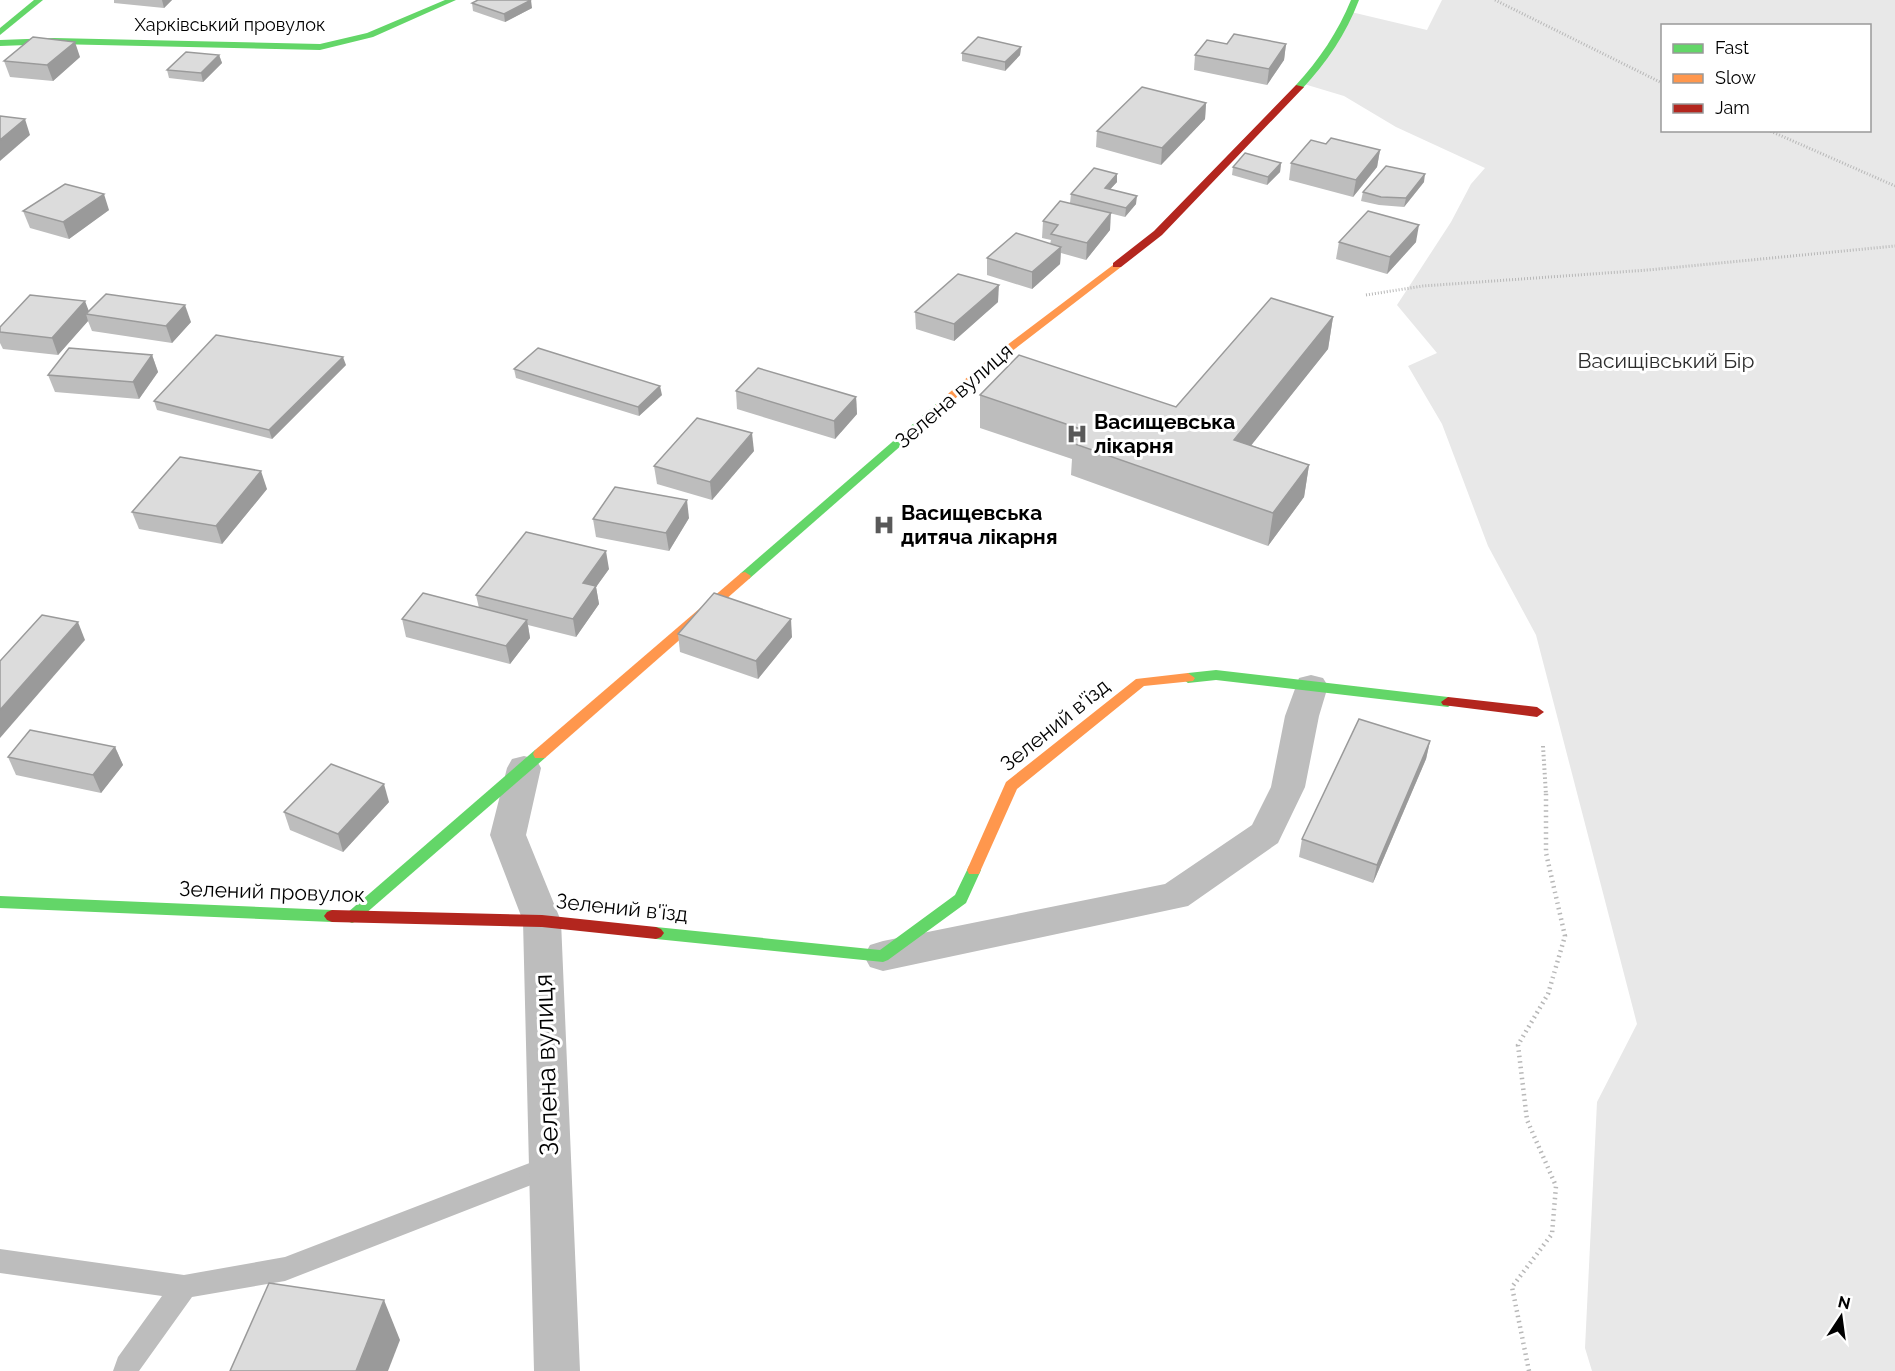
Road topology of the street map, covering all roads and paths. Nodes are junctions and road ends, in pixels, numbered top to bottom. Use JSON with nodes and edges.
{"nodes":[{"id":1,"x":39,"y":0,"type":"edge"},
{"id":2,"x":452,"y":0,"type":"edge"},
{"id":3,"x":1355,"y":0,"type":"edge"},
{"id":4,"x":1495,"y":0,"type":"edge"},
{"id":5,"x":0,"y":32,"type":"edge"},
{"id":6,"x":0,"y":43,"type":"edge"},
{"id":7,"x":1661,"y":83,"type":"edge"},
{"id":8,"x":1773,"y":132,"type":"edge"},
{"id":9,"x":1895,"y":186,"type":"edge"},
{"id":10,"x":1895,"y":246,"type":"edge"},
{"id":11,"x":1366,"y":295,"type":"dead end"},
{"id":12,"x":1311,"y":686,"type":"junction"},
{"id":13,"x":1537,"y":711,"type":"joint"},
{"id":14,"x":524,"y":768,"type":"junction"},
{"id":15,"x":0,"y":902,"type":"edge"},
{"id":16,"x":352,"y":917,"type":"junction"},
{"id":17,"x":542,"y":921,"type":"junction"},
{"id":18,"x":883,"y":956,"type":"junction"},
{"id":19,"x":548,"y":1167,"type":"junction"},
{"id":20,"x":0,"y":1261,"type":"edge"},
{"id":21,"x":184,"y":1287,"type":"junction"},
{"id":22,"x":126,"y":1371,"type":"edge"},
{"id":23,"x":557,"y":1371,"type":"edge"},
{"id":24,"x":1529,"y":1371,"type":"edge"}],
"edges":[{"from":1,"to":5,"type":"street"},
{"from":2,"to":6,"type":"street","name":"Харківський провулок"},
{"from":3,"to":14,"type":"street","name":"Зелена вулиця"},
{"from":4,"to":7,"type":"path"},
{"from":8,"to":9,"type":"path"},
{"from":10,"to":11,"type":"path"},
{"from":12,"to":13,"type":"street","name":"Зелений в'їзд"},
{"from":12,"to":18,"type":"street","name":"Зелений в'їзд"},
{"from":12,"to":18,"type":"street"},
{"from":13,"to":24,"type":"path"},
{"from":14,"to":16,"type":"street","name":"Зелена вулиця"},
{"from":14,"to":17,"type":"street","name":"Зелена вулиця"},
{"from":15,"to":16,"type":"street","name":"Зелений провулок"},
{"from":16,"to":17,"type":"street","name":"Зелений провулок"},
{"from":17,"to":18,"type":"street","name":"Зелений в'їзд"},
{"from":17,"to":19,"type":"street","name":"Зелена вулиця"},
{"from":19,"to":21,"type":"lane"},
{"from":19,"to":23,"type":"street","name":"Зелена вулиця"},
{"from":20,"to":21,"type":"lane"},
{"from":21,"to":22,"type":"lane"}]}
